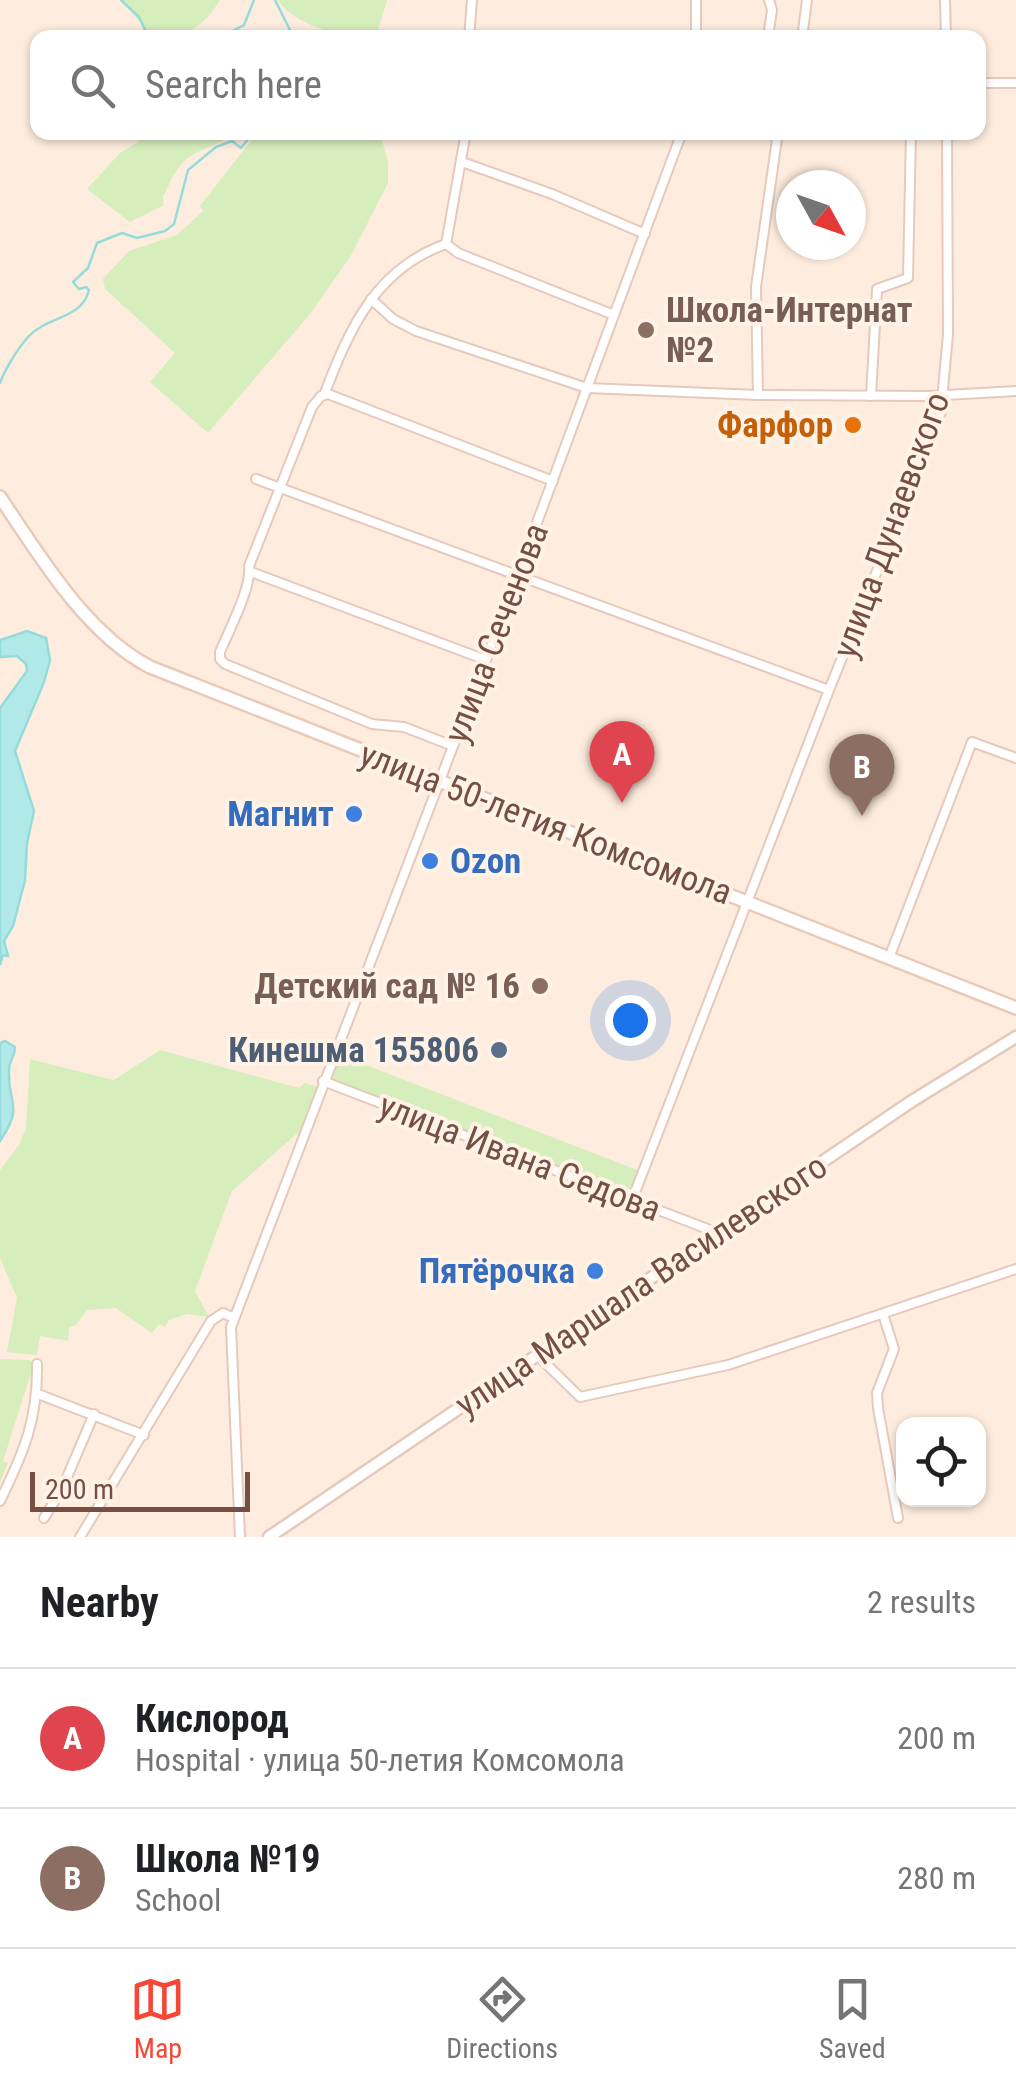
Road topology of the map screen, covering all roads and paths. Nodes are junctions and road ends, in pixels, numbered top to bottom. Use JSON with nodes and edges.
{"nodes":[{"id":1,"x":472,"y":0,"type":"edge"},
{"id":2,"x":696,"y":0,"type":"edge"},
{"id":3,"x":769,"y":0,"type":"edge"},
{"id":4,"x":807,"y":0,"type":"edge"},
{"id":5,"x":946,"y":0,"type":"edge"},
{"id":6,"x":469,"y":30,"type":"edge"},
{"id":7,"x":696,"y":30,"type":"edge"},
{"id":8,"x":769,"y":30,"type":"edge"},
{"id":9,"x":803,"y":30,"type":"edge"},
{"id":10,"x":946,"y":30,"type":"edge"},
{"id":11,"x":1016,"y":83,"type":"edge"},
{"id":12,"x":986,"y":84,"type":"edge"},
{"id":13,"x":465,"y":140,"type":"edge"},
{"id":14,"x":679,"y":140,"type":"edge"},
{"id":15,"x":777,"y":140,"type":"edge"},
{"id":16,"x":911,"y":140,"type":"edge"},
{"id":17,"x":947,"y":140,"type":"edge"},
{"id":18,"x":462,"y":162,"type":"junction"},
{"id":19,"x":645,"y":234,"type":"junction"},
{"id":20,"x":446,"y":244,"type":"junction"},
{"id":21,"x":370,"y":298,"type":"junction"},
{"id":22,"x":614,"y":316,"type":"junction"},
{"id":23,"x":587,"y":388,"type":"junction"},
{"id":24,"x":1016,"y":391,"type":"edge"},
{"id":25,"x":945,"y":394,"type":"junction"},
{"id":26,"x":326,"y":395,"type":"junction"},
{"id":27,"x":758,"y":395,"type":"junction"},
{"id":28,"x":870,"y":396,"type":"junction"},
{"id":29,"x":256,"y":479,"type":"dead end"},
{"id":30,"x":553,"y":481,"type":"junction"},
{"id":31,"x":280,"y":486,"type":"junction"},
{"id":32,"x":0,"y":496,"type":"edge"},
{"id":33,"x":251,"y":572,"type":"junction"},
{"id":34,"x":518,"y":574,"type":"junction"},
{"id":35,"x":486,"y":660,"type":"junction"},
{"id":36,"x":829,"y":690,"type":"junction"},
{"id":37,"x":453,"y":746,"type":"junction"},
{"id":38,"x":1016,"y":758,"type":"edge"},
{"id":39,"x":438,"y":783,"type":"junction"},
{"id":40,"x":746,"y":901,"type":"junction"},
{"id":41,"x":889,"y":958,"type":"junction"},
{"id":42,"x":1016,"y":1008,"type":"edge"},
{"id":43,"x":1016,"y":1038,"type":"edge"},
{"id":44,"x":323,"y":1081,"type":"junction"},
{"id":45,"x":634,"y":1195,"type":"dead end"},
{"id":46,"x":718,"y":1232,"type":"junction"},
{"id":47,"x":1016,"y":1269,"type":"edge"},
{"id":48,"x":883,"y":1314,"type":"junction"},
{"id":49,"x":234,"y":1318,"type":"junction"},
{"id":50,"x":536,"y":1355,"type":"junction"},
{"id":51,"x":37,"y":1364,"type":"dead end"},
{"id":52,"x":38,"y":1394,"type":"junction"},
{"id":53,"x":94,"y":1414,"type":"junction"},
{"id":54,"x":144,"y":1435,"type":"junction"},
{"id":55,"x":0,"y":1501,"type":"edge"},
{"id":56,"x":44,"y":1518,"type":"dead end"},
{"id":57,"x":898,"y":1518,"type":"dead end"},
{"id":58,"x":80,"y":1537,"type":"edge"},
{"id":59,"x":240,"y":1537,"type":"edge"},
{"id":60,"x":270,"y":1537,"type":"edge"}],
"edges":[{"from":1,"to":6,"type":"street"},
{"from":2,"to":7,"type":"street"},
{"from":3,"to":8,"type":"street"},
{"from":4,"to":9,"type":"street"},
{"from":5,"to":10,"type":"street"},
{"from":11,"to":12,"type":"street"},
{"from":13,"to":18,"type":"street"},
{"from":14,"to":19,"type":"street","name":"улица Сеченова"},
{"from":15,"to":27,"type":"street"},
{"from":16,"to":28,"type":"street"},
{"from":17,"to":25,"type":"street","name":"улица Дунаевского"},
{"from":18,"to":19,"type":"street"},
{"from":18,"to":20,"type":"street"},
{"from":19,"to":22,"type":"street","name":"улица Сеченова"},
{"from":20,"to":21,"type":"street"},
{"from":20,"to":22,"type":"street"},
{"from":21,"to":23,"type":"street"},
{"from":21,"to":26,"type":"street"},
{"from":22,"to":23,"type":"street","name":"улица Сеченова"},
{"from":23,"to":27,"type":"street"},
{"from":23,"to":30,"type":"street","name":"улица Сеченова"},
{"from":24,"to":25,"type":"street"},
{"from":25,"to":28,"type":"street"},
{"from":25,"to":36,"type":"street","name":"улица Дунаевского"},
{"from":26,"to":30,"type":"street"},
{"from":26,"to":31,"type":"street"},
{"from":27,"to":28,"type":"street"},
{"from":29,"to":31,"type":"street"},
{"from":30,"to":34,"type":"street","name":"улица Сеченова"},
{"from":31,"to":33,"type":"street"},
{"from":31,"to":34,"type":"street"},
{"from":32,"to":39,"type":"main road","name":"улица 50-летия Комсомола"},
{"from":33,"to":35,"type":"street"},
{"from":33,"to":37,"type":"street"},
{"from":34,"to":35,"type":"street","name":"улица Сеченова"},
{"from":34,"to":36,"type":"street"},
{"from":35,"to":37,"type":"street","name":"улица Сеченова"},
{"from":36,"to":40,"type":"street","name":"улица Дунаевского"},
{"from":37,"to":39,"type":"street","name":"улица Сеченова"},
{"from":38,"to":41,"type":"street"},
{"from":39,"to":40,"type":"main road","name":"улица 50-летия Комсомола"},
{"from":39,"to":44,"type":"street","name":"улица Сеченова"},
{"from":40,"to":41,"type":"main road","name":"улица 50-летия Комсомола"},
{"from":40,"to":45,"type":"street","name":"улица Дунаевского"},
{"from":41,"to":42,"type":"main road","name":"улица 50-летия Комсомола"},
{"from":43,"to":46,"type":"street","name":"улица Маршала Василевского"},
{"from":44,"to":46,"type":"street","name":"улица Ивана Седова"},
{"from":44,"to":49,"type":"street","name":"улица Сеченова"},
{"from":46,"to":50,"type":"street","name":"улица Маршала Василевского"},
{"from":47,"to":48,"type":"street"},
{"from":48,"to":50,"type":"street"},
{"from":48,"to":57,"type":"street"},
{"from":49,"to":54,"type":"street"},
{"from":49,"to":59,"type":"street","name":"улица Сеченова"},
{"from":50,"to":60,"type":"street","name":"улица Маршала Василевского"},
{"from":51,"to":52,"type":"street"},
{"from":52,"to":53,"type":"street"},
{"from":52,"to":55,"type":"street"},
{"from":53,"to":54,"type":"street"},
{"from":53,"to":56,"type":"street"},
{"from":54,"to":58,"type":"street"}]}
